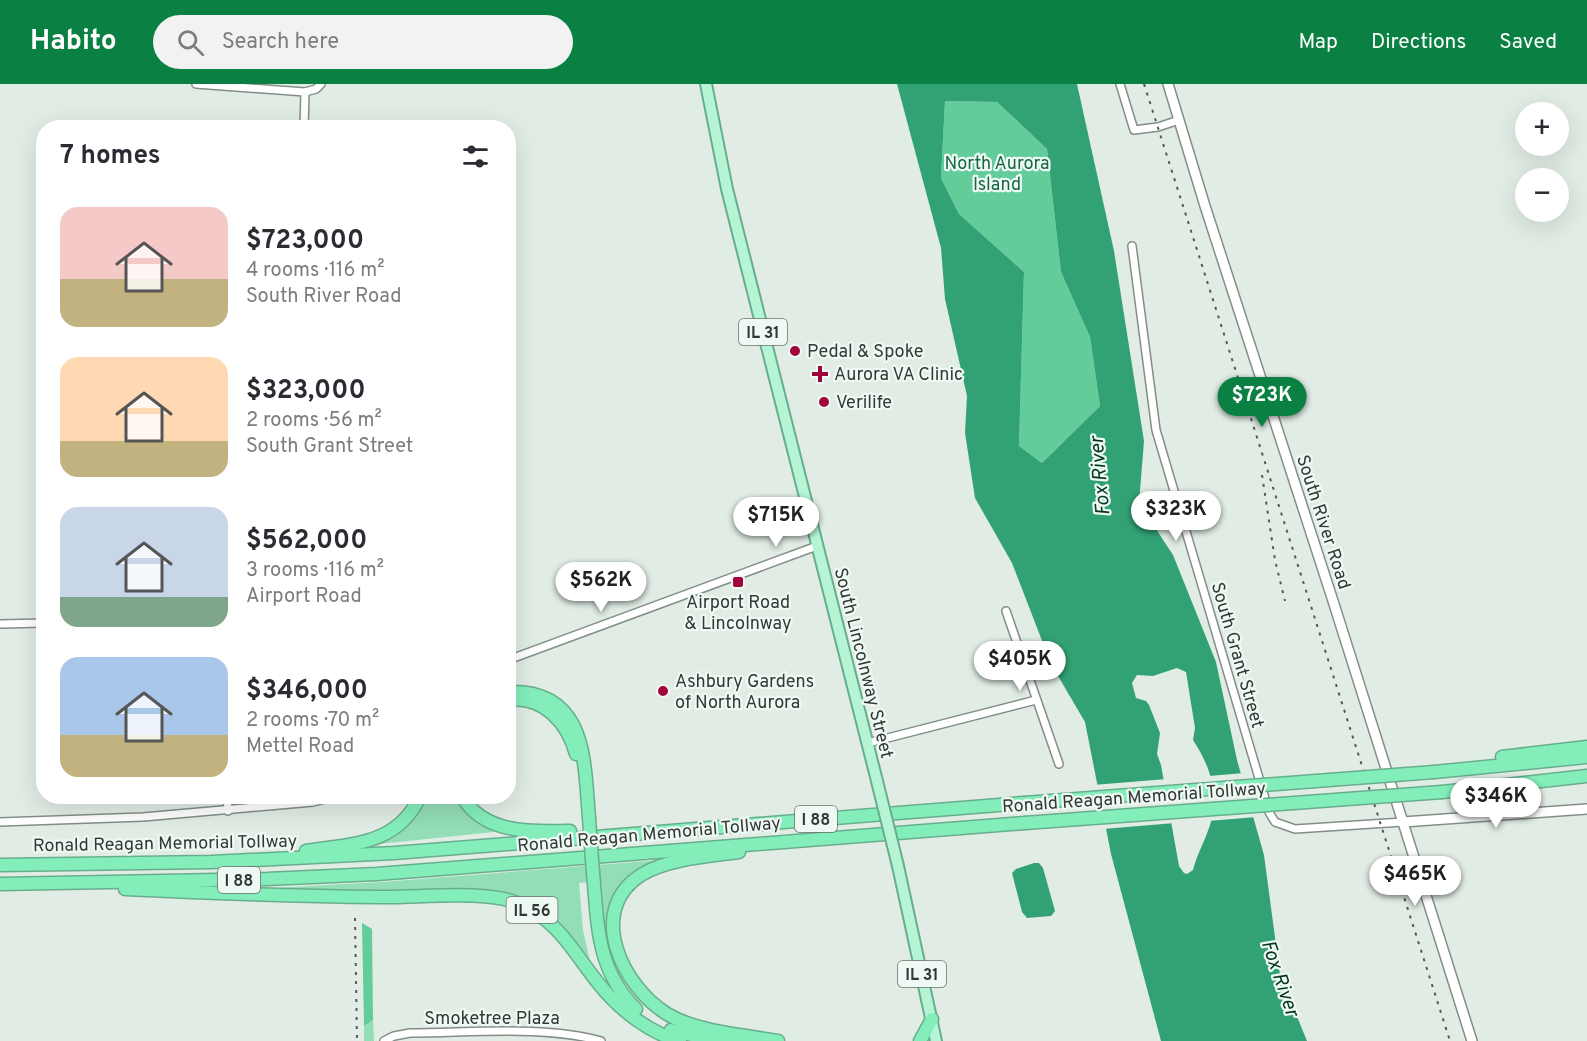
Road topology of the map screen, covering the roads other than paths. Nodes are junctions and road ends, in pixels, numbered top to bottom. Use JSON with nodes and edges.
{"nodes":[{"id":1,"x":196,"y":84,"type":"edge"},
{"id":2,"x":706,"y":84,"type":"edge"},
{"id":3,"x":1120,"y":84,"type":"edge"},
{"id":4,"x":1168,"y":84,"type":"edge"},
{"id":5,"x":320,"y":85,"type":"edge"},
{"id":6,"x":305,"y":92,"type":"junction"},
{"id":7,"x":304,"y":120,"type":"edge"},
{"id":8,"x":1179,"y":120,"type":"junction"},
{"id":9,"x":1132,"y":246,"type":"dead end"},
{"id":10,"x":817,"y":546,"type":"junction"},
{"id":11,"x":1006,"y":611,"type":"dead end"},
{"id":12,"x":36,"y":623,"type":"edge"},
{"id":13,"x":0,"y":624,"type":"edge"},
{"id":14,"x":516,"y":657,"type":"edge"},
{"id":15,"x":516,"y":692,"type":"edge"},
{"id":16,"x":1036,"y":700,"type":"junction"},
{"id":17,"x":516,"y":701,"type":"edge"},
{"id":18,"x":868,"y":743,"type":"junction"},
{"id":19,"x":1587,"y":747,"type":"edge"},
{"id":20,"x":1587,"y":757,"type":"edge"},
{"id":21,"x":1059,"y":764,"type":"dead end"},
{"id":22,"x":1472,"y":769,"type":"junction"},
{"id":23,"x":1587,"y":776,"type":"edge"},
{"id":24,"x":228,"y":804,"type":"edge"},
{"id":25,"x":294,"y":804,"type":"edge"},
{"id":26,"x":415,"y":804,"type":"edge"},
{"id":27,"x":466,"y":804,"type":"edge"},
{"id":28,"x":1587,"y":809,"type":"edge"},
{"id":29,"x":228,"y":811,"type":"junction"},
{"id":30,"x":585,"y":818,"type":"junction"},
{"id":31,"x":0,"y":822,"type":"edge"},
{"id":32,"x":1403,"y":822,"type":"junction"},
{"id":33,"x":607,"y":835,"type":"junction"},
{"id":34,"x":789,"y":841,"type":"junction"},
{"id":35,"x":252,"y":860,"type":"junction"},
{"id":36,"x":0,"y":865,"type":"edge"},
{"id":37,"x":589,"y":872,"type":"junction"},
{"id":38,"x":92,"y":883,"type":"junction"},
{"id":39,"x":0,"y":884,"type":"edge"},
{"id":40,"x":635,"y":1018,"type":"junction"},
{"id":41,"x":932,"y":1019,"type":"junction"},
{"id":42,"x":384,"y":1041,"type":"edge"},
{"id":43,"x":600,"y":1041,"type":"edge"},
{"id":44,"x":680,"y":1041,"type":"edge"},
{"id":45,"x":734,"y":1041,"type":"edge"},
{"id":46,"x":778,"y":1041,"type":"edge"},
{"id":47,"x":920,"y":1041,"type":"edge"},
{"id":48,"x":936,"y":1041,"type":"edge"},
{"id":49,"x":1472,"y":1041,"type":"edge"}],
"edges":[{"from":1,"to":6,"type":"street"},
{"from":2,"to":10,"type":"main road","name":"South Lincolnway Street","number":"IL 31"},
{"from":3,"to":8,"type":"street"},
{"from":4,"to":8,"type":"main road","name":"South River Road"},
{"from":5,"to":6,"type":"street"},
{"from":6,"to":7,"type":"street"},
{"from":8,"to":32,"type":"main road","name":"South River Road"},
{"from":9,"to":32,"type":"street","name":"South Grant Street"},
{"from":10,"to":14,"type":"street"},
{"from":10,"to":18,"type":"main road","name":"South Lincolnway Street","number":"IL 31"},
{"from":11,"to":16,"type":"street"},
{"from":12,"to":13,"type":"street"},
{"from":15,"to":30,"type":"highway"},
{"from":16,"to":18,"type":"street"},
{"from":16,"to":21,"type":"street"},
{"from":17,"to":30,"type":"highway"},
{"from":18,"to":41,"type":"main road","name":"South Lincolnway Street","number":"IL 31","bridge":true},
{"from":19,"to":22,"type":"highway","number":"I 88"},
{"from":20,"to":22,"type":"highway","name":"Ronald Reagan Memorial Tollway","number":"I 88"},
{"from":22,"to":33,"type":"highway","name":"Ronald Reagan Memorial Tollway","number":"I 88","bridge":true},
{"from":23,"to":34,"type":"highway","name":"Ronald Reagan Memorial Tollway","number":"I 88","bridge":true},
{"from":24,"to":29,"type":"street"},
{"from":25,"to":29,"type":"street"},
{"from":26,"to":35,"type":"highway"},
{"from":27,"to":33,"type":"highway"},
{"from":28,"to":32,"type":"main road"},
{"from":29,"to":31,"type":"street"},
{"from":30,"to":37,"type":"highway","bridge":true},
{"from":32,"to":49,"type":"main road","name":"South River Road"},
{"from":33,"to":35,"type":"highway","name":"Ronald Reagan Memorial Tollway","number":"I 88"},
{"from":34,"to":38,"type":"highway","name":"Ronald Reagan Memorial Tollway","number":"I 88"},
{"from":34,"to":46,"type":"highway"},
{"from":35,"to":36,"type":"highway","name":"Ronald Reagan Memorial Tollway","number":"I 88"},
{"from":37,"to":40,"type":"highway"},
{"from":37,"to":45,"type":"highway"},
{"from":38,"to":39,"type":"highway","name":"Ronald Reagan Memorial Tollway","number":"I 88"},
{"from":38,"to":40,"type":"highway","number":"IL 56"},
{"from":40,"to":44,"type":"highway","number":"IL 56"},
{"from":41,"to":47,"type":"highway"},
{"from":41,"to":48,"type":"main road","name":"South Lincolnway Street","number":"IL 31"},
{"from":42,"to":43,"type":"street","name":"Smoketree Plaza"}]}
